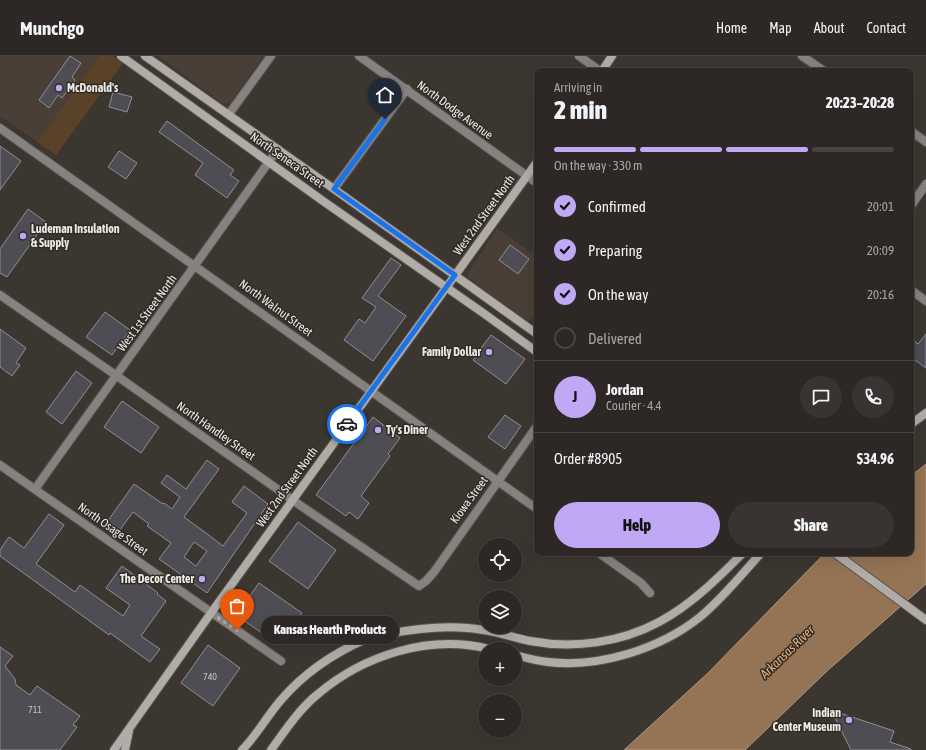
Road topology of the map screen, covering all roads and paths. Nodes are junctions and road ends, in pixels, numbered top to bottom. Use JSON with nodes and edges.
{"nodes":[{"id":1,"x":121,"y":56,"type":"edge"},
{"id":2,"x":145,"y":56,"type":"edge"},
{"id":3,"x":271,"y":56,"type":"edge"},
{"id":4,"x":359,"y":56,"type":"edge"},
{"id":5,"x":579,"y":56,"type":"edge"},
{"id":6,"x":612,"y":56,"type":"edge"},
{"id":7,"x":802,"y":56,"type":"edge"},
{"id":8,"x":597,"y":68,"type":"edge"},
{"id":9,"x":603,"y":68,"type":"edge"},
{"id":10,"x":820,"y":68,"type":"edge"},
{"id":11,"x":407,"y":90,"type":"junction"},
{"id":12,"x":229,"y":114,"type":"junction"},
{"id":13,"x":0,"y":128,"type":"edge"},
{"id":14,"x":914,"y":133,"type":"edge"},
{"id":15,"x":926,"y":142,"type":"edge"},
{"id":16,"x":278,"y":149,"type":"junction"},
{"id":17,"x":269,"y":162,"type":"junction"},
{"id":18,"x":534,"y":166,"type":"edge"},
{"id":19,"x":527,"y":176,"type":"junction"},
{"id":20,"x":534,"y":181,"type":"edge"},
{"id":21,"x":926,"y":184,"type":"edge"},
{"id":22,"x":334,"y":189,"type":"junction"},
{"id":23,"x":914,"y":202,"type":"edge"},
{"id":24,"x":196,"y":266,"type":"junction"},
{"id":25,"x":455,"y":275,"type":"junction"},
{"id":26,"x":446,"y":286,"type":"junction"},
{"id":27,"x":914,"y":292,"type":"edge"},
{"id":28,"x":0,"y":295,"type":"edge"},
{"id":29,"x":926,"y":301,"type":"edge"},
{"id":30,"x":534,"y":332,"type":"edge"},
{"id":31,"x":534,"y":350,"type":"edge"},
{"id":32,"x":117,"y":376,"type":"junction"},
{"id":33,"x":371,"y":391,"type":"junction"},
{"id":34,"x":926,"y":413,"type":"edge"},
{"id":35,"x":914,"y":422,"type":"edge"},
{"id":36,"x":534,"y":430,"type":"edge"},
{"id":37,"x":0,"y":465,"type":"edge"},
{"id":38,"x":498,"y":481,"type":"junction"},
{"id":39,"x":35,"y":490,"type":"junction"},
{"id":40,"x":292,"y":500,"type":"junction"},
{"id":41,"x":534,"y":507,"type":"edge"},
{"id":42,"x":603,"y":556,"type":"edge"},
{"id":43,"x":740,"y":556,"type":"edge"},
{"id":44,"x":758,"y":556,"type":"edge"},
{"id":45,"x":838,"y":556,"type":"edge"},
{"id":46,"x":848,"y":556,"type":"edge"},
{"id":47,"x":849,"y":563,"type":"junction"},
{"id":48,"x":419,"y":586,"type":"joint"},
{"id":49,"x":650,"y":593,"type":"dead end"},
{"id":50,"x":211,"y":613,"type":"junction"},
{"id":51,"x":924,"y":619,"type":"edge"},
{"id":52,"x":478,"y":646,"type":"edge"},
{"id":53,"x":522,"y":656,"type":"edge"},
{"id":54,"x":281,"y":661,"type":"dead end"},
{"id":55,"x":131,"y":727,"type":"junction"},
{"id":56,"x":114,"y":750,"type":"edge"},
{"id":57,"x":124,"y":750,"type":"edge"},
{"id":58,"x":242,"y":750,"type":"edge"},
{"id":59,"x":271,"y":750,"type":"edge"}],
"edges":[{"from":1,"to":17,"type":"main road","name":"North Seneca Street"},
{"from":2,"to":12,"type":"main road","name":"North Seneca Street"},
{"from":3,"to":12,"type":"street"},
{"from":4,"to":11,"type":"street","name":"North Dodge Avenue"},
{"from":5,"to":8,"type":"street"},
{"from":6,"to":9,"type":"main road"},
{"from":7,"to":10,"type":"street"},
{"from":11,"to":19,"type":"street","name":"North Dodge Avenue"},
{"from":11,"to":22,"type":"street"},
{"from":12,"to":16,"type":"main road","name":"North Seneca Street"},
{"from":13,"to":24,"type":"street","name":"North Walnut Street"},
{"from":14,"to":15,"type":"street"},
{"from":16,"to":17,"type":"street","name":"West 1st Street North"},
{"from":16,"to":22,"type":"main road","name":"North Seneca Street"},
{"from":17,"to":24,"type":"street","name":"West 1st Street North"},
{"from":17,"to":26,"type":"main road","name":"North Seneca Street"},
{"from":18,"to":19,"type":"main road","name":"West 2nd Street North"},
{"from":19,"to":20,"type":"street","name":"North Dodge Avenue"},
{"from":19,"to":25,"type":"main road","name":"West 2nd Street North"},
{"from":21,"to":23,"type":"street"},
{"from":22,"to":25,"type":"main road","name":"North Seneca Street"},
{"from":24,"to":32,"type":"street","name":"West 1st Street North"},
{"from":24,"to":33,"type":"street","name":"North Walnut Street"},
{"from":25,"to":26,"type":"main road","name":"West 2nd Street North"},
{"from":25,"to":30,"type":"main road","name":"North Seneca Street"},
{"from":26,"to":31,"type":"main road","name":"North Seneca Street"},
{"from":26,"to":33,"type":"main road","name":"West 2nd Street North"},
{"from":27,"to":29,"type":"street"},
{"from":28,"to":32,"type":"street","name":"North Handley Street"},
{"from":32,"to":39,"type":"street","name":"West 1st Street North"},
{"from":32,"to":40,"type":"street","name":"North Handley Street"},
{"from":33,"to":38,"type":"street","name":"North Walnut Street"},
{"from":33,"to":40,"type":"main road","name":"West 2nd Street North"},
{"from":34,"to":35,"type":"main road"},
{"from":36,"to":38,"type":"street","name":"Kiowa Street"},
{"from":37,"to":39,"type":"street","name":"North Osage Street"},
{"from":38,"to":41,"type":"street","name":"North Walnut Street"},
{"from":38,"to":48,"type":"street","name":"Kiowa Street"},
{"from":39,"to":50,"type":"street","name":"North Osage Street"},
{"from":40,"to":48,"type":"street","name":"North Handley Street"},
{"from":40,"to":50,"type":"main road","name":"West 2nd Street North"},
{"from":42,"to":49,"type":"street"},
{"from":43,"to":58,"type":"main road"},
{"from":44,"to":53,"type":"main road"},
{"from":45,"to":47,"type":"main road"},
{"from":46,"to":47,"type":"main road"},
{"from":47,"to":51,"type":"main road"},
{"from":50,"to":54,"type":"street","name":"North Osage Street"},
{"from":50,"to":55,"type":"main road","name":"West 2nd Street North"},
{"from":52,"to":59,"type":"main road"},
{"from":55,"to":56,"type":"main road","name":"West 2nd Street North"},
{"from":55,"to":57,"type":"main road"}]}
